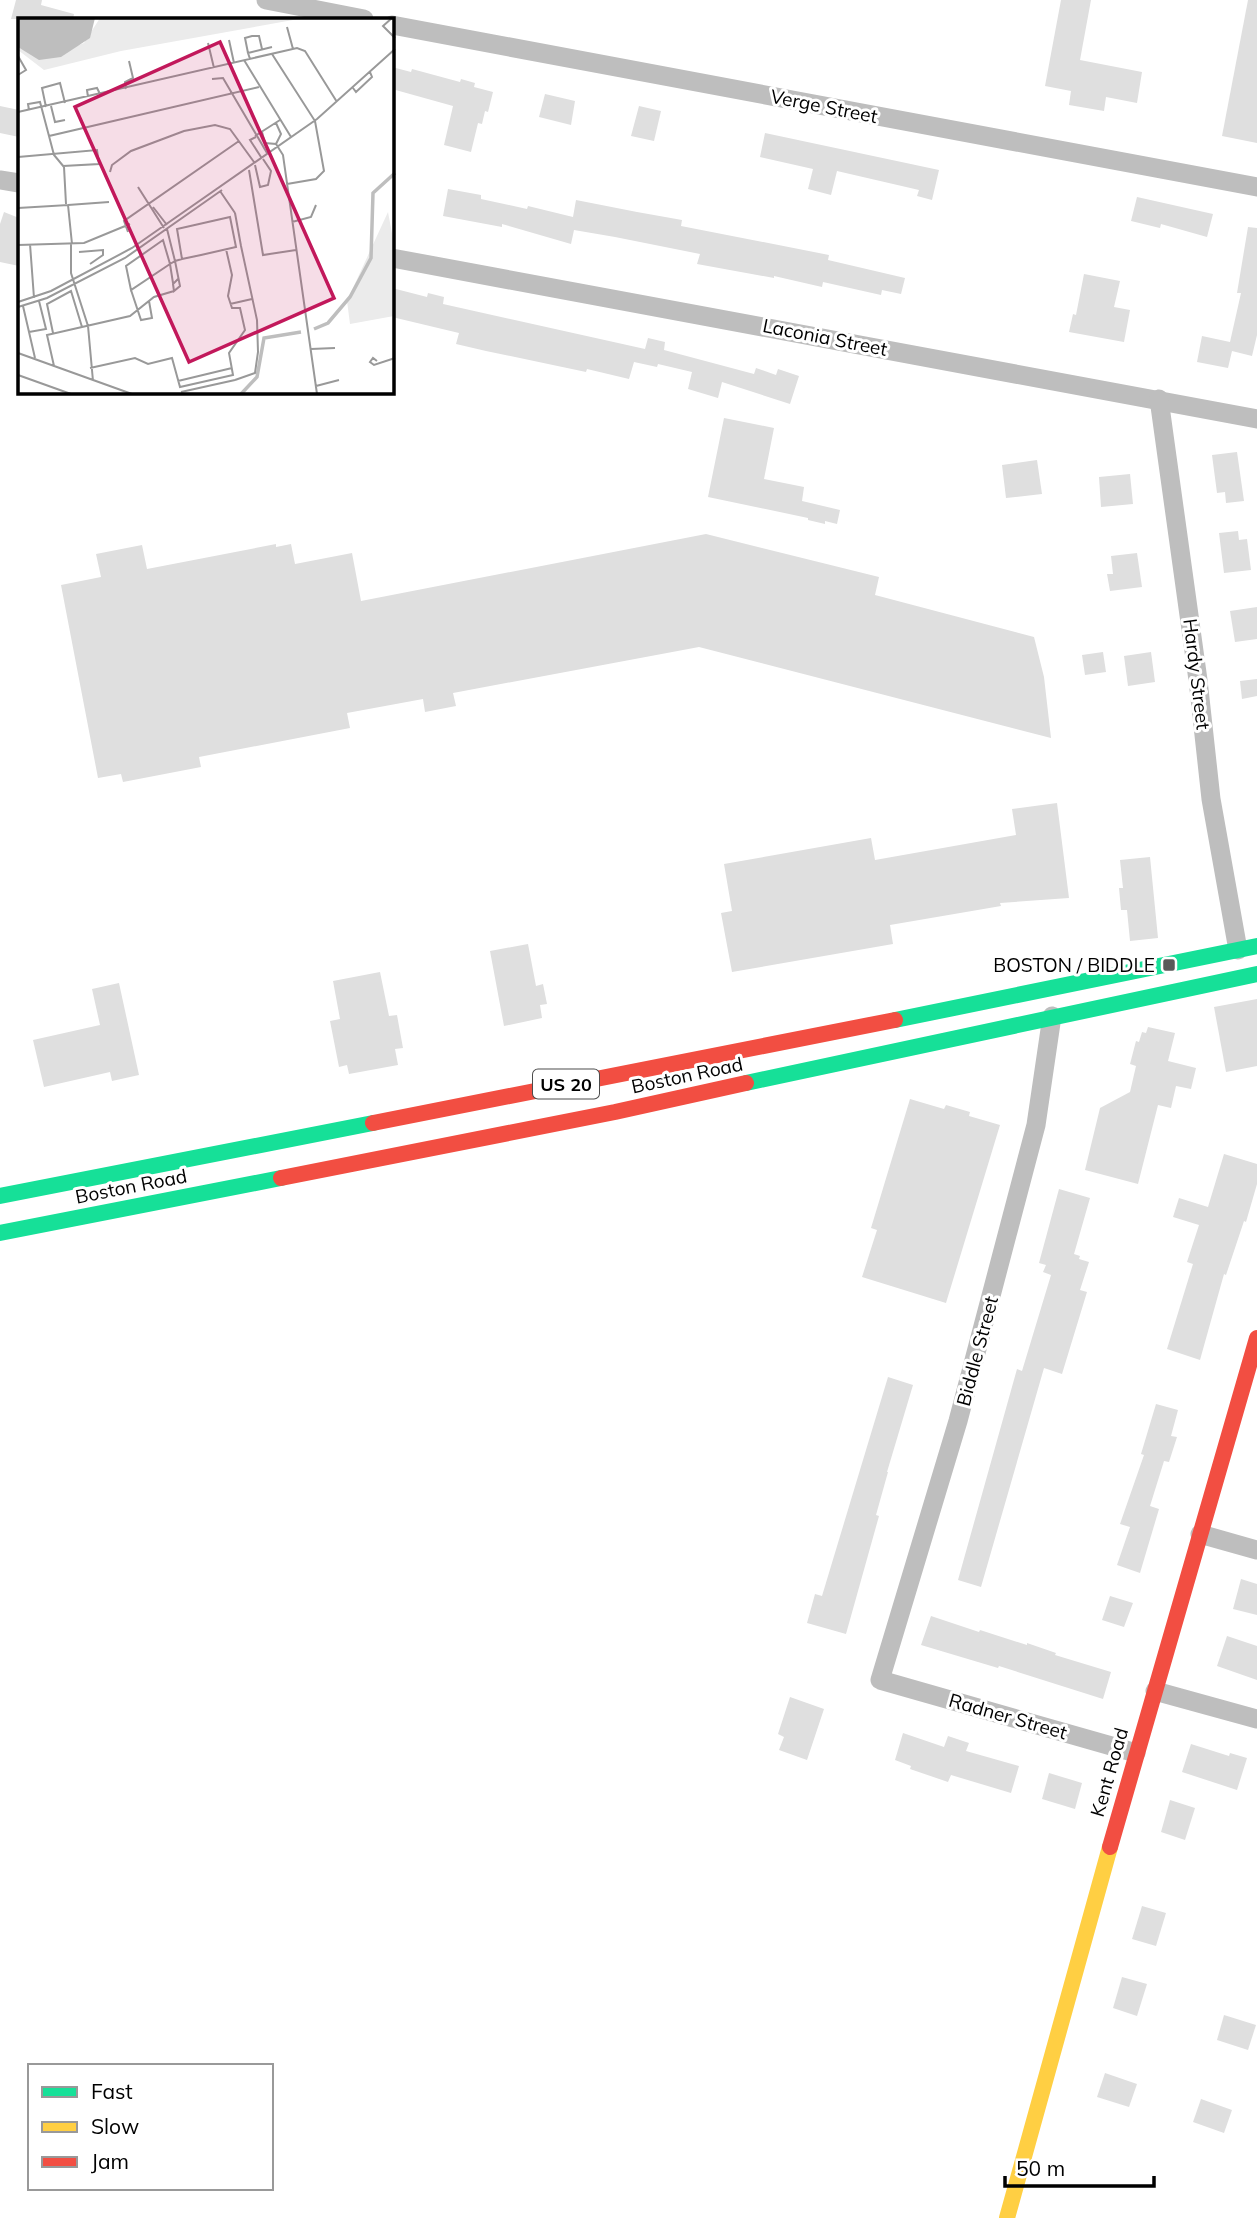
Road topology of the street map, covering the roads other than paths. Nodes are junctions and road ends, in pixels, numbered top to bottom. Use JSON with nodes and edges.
{"nodes":[{"id":1,"x":266,"y":0,"type":"edge"},
{"id":2,"x":359,"y":18,"type":"edge"},
{"id":3,"x":394,"y":25,"type":"edge"},
{"id":4,"x":0,"y":180,"type":"edge"},
{"id":5,"x":18,"y":183,"type":"edge"},
{"id":6,"x":1257,"y":187,"type":"edge"},
{"id":7,"x":394,"y":258,"type":"edge"},
{"id":8,"x":1158,"y":399,"type":"junction"},
{"id":9,"x":1257,"y":419,"type":"edge"},
{"id":10,"x":1247,"y":948,"type":"edge"},
{"id":11,"x":1257,"y":974,"type":"edge"},
{"id":12,"x":1052,"y":1016,"type":"junction"},
{"id":13,"x":0,"y":1196,"type":"edge"},
{"id":14,"x":0,"y":1233,"type":"edge"},
{"id":15,"x":1257,"y":1338,"type":"edge"},
{"id":16,"x":1200,"y":1534,"type":"junction"},
{"id":17,"x":1257,"y":1550,"type":"edge"},
{"id":18,"x":880,"y":1680,"type":"joint"},
{"id":19,"x":1154,"y":1691,"type":"junction"},
{"id":20,"x":1257,"y":1719,"type":"edge"},
{"id":21,"x":1136,"y":1753,"type":"junction"},
{"id":22,"x":1007,"y":2218,"type":"edge"}],
"edges":[{"from":1,"to":2,"type":"street"},
{"from":3,"to":6,"type":"street","name":"Verge Street"},
{"from":4,"to":5,"type":"street"},
{"from":7,"to":8,"type":"street","name":"Laconia Street"},
{"from":8,"to":9,"type":"street","name":"Laconia Street"},
{"from":8,"to":10,"type":"street","name":"Hardy Street"},
{"from":10,"to":13,"type":"main road","name":"Boston Road","number":"US 20"},
{"from":11,"to":12,"type":"main road","name":"Boston Road","number":"US 20"},
{"from":12,"to":14,"type":"main road","name":"Boston Road","number":"US 20"},
{"from":12,"to":18,"type":"street","name":"Biddle Street"},
{"from":15,"to":16,"type":"main road","name":"Kent Road"},
{"from":16,"to":17,"type":"street"},
{"from":16,"to":19,"type":"main road","name":"Kent Road"},
{"from":18,"to":21,"type":"street","name":"Radner Street"},
{"from":19,"to":20,"type":"street"},
{"from":19,"to":21,"type":"main road","name":"Kent Road"},
{"from":21,"to":22,"type":"main road","name":"Kent Road"}]}
